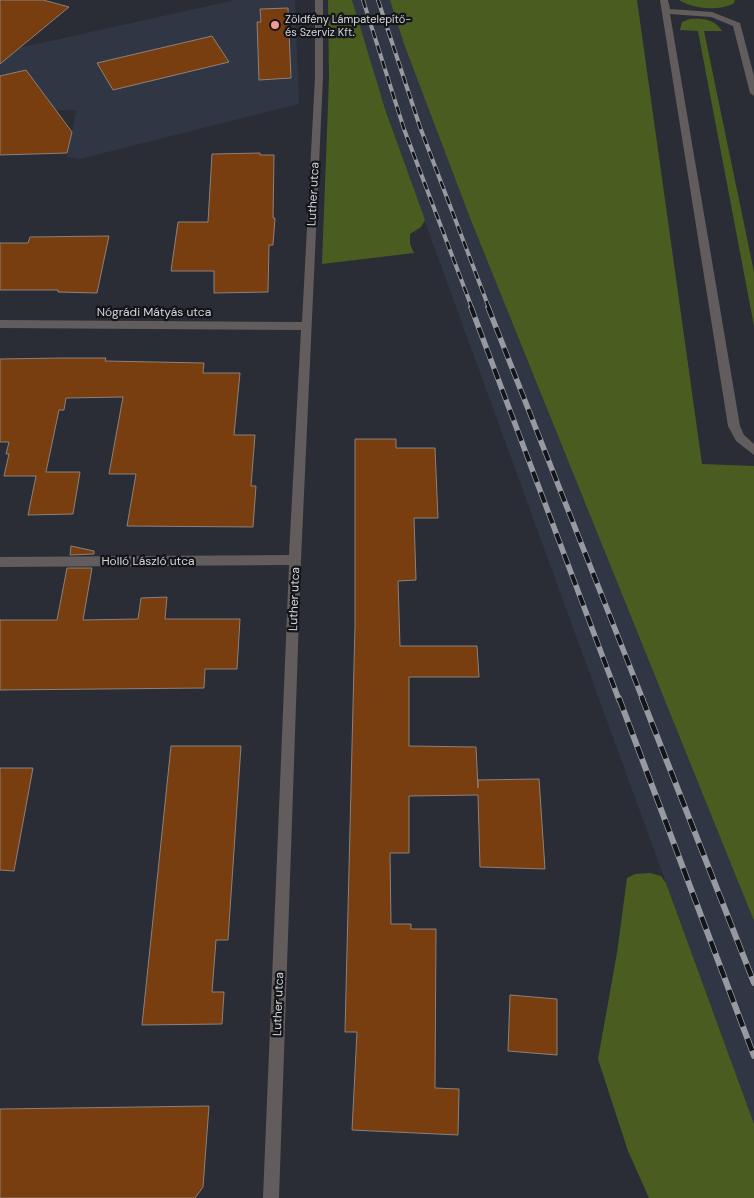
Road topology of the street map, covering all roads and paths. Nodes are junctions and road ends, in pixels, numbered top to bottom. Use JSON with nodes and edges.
{"nodes":[{"id":1,"x":319,"y":0,"type":"edge"},
{"id":2,"x":664,"y":0,"type":"edge"},
{"id":3,"x":666,"y":11,"type":"junction"},
{"id":4,"x":754,"y":93,"type":"edge"},
{"id":5,"x":0,"y":324,"type":"edge"},
{"id":6,"x":307,"y":326,"type":"junction"},
{"id":7,"x":754,"y":450,"type":"edge"},
{"id":8,"x":295,"y":560,"type":"junction"},
{"id":9,"x":0,"y":562,"type":"edge"},
{"id":10,"x":271,"y":1198,"type":"edge"}],
"edges":[{"from":1,"to":6,"type":"street","name":"Luther utca"},
{"from":2,"to":3,"type":"street"},
{"from":3,"to":4,"type":"street"},
{"from":3,"to":7,"type":"street"},
{"from":5,"to":6,"type":"street","name":"Nógrádi Mátyás utca"},
{"from":6,"to":8,"type":"street","name":"Luther utca"},
{"from":8,"to":9,"type":"street","name":"Holló László utca"},
{"from":8,"to":10,"type":"street","name":"Luther utca"}]}
